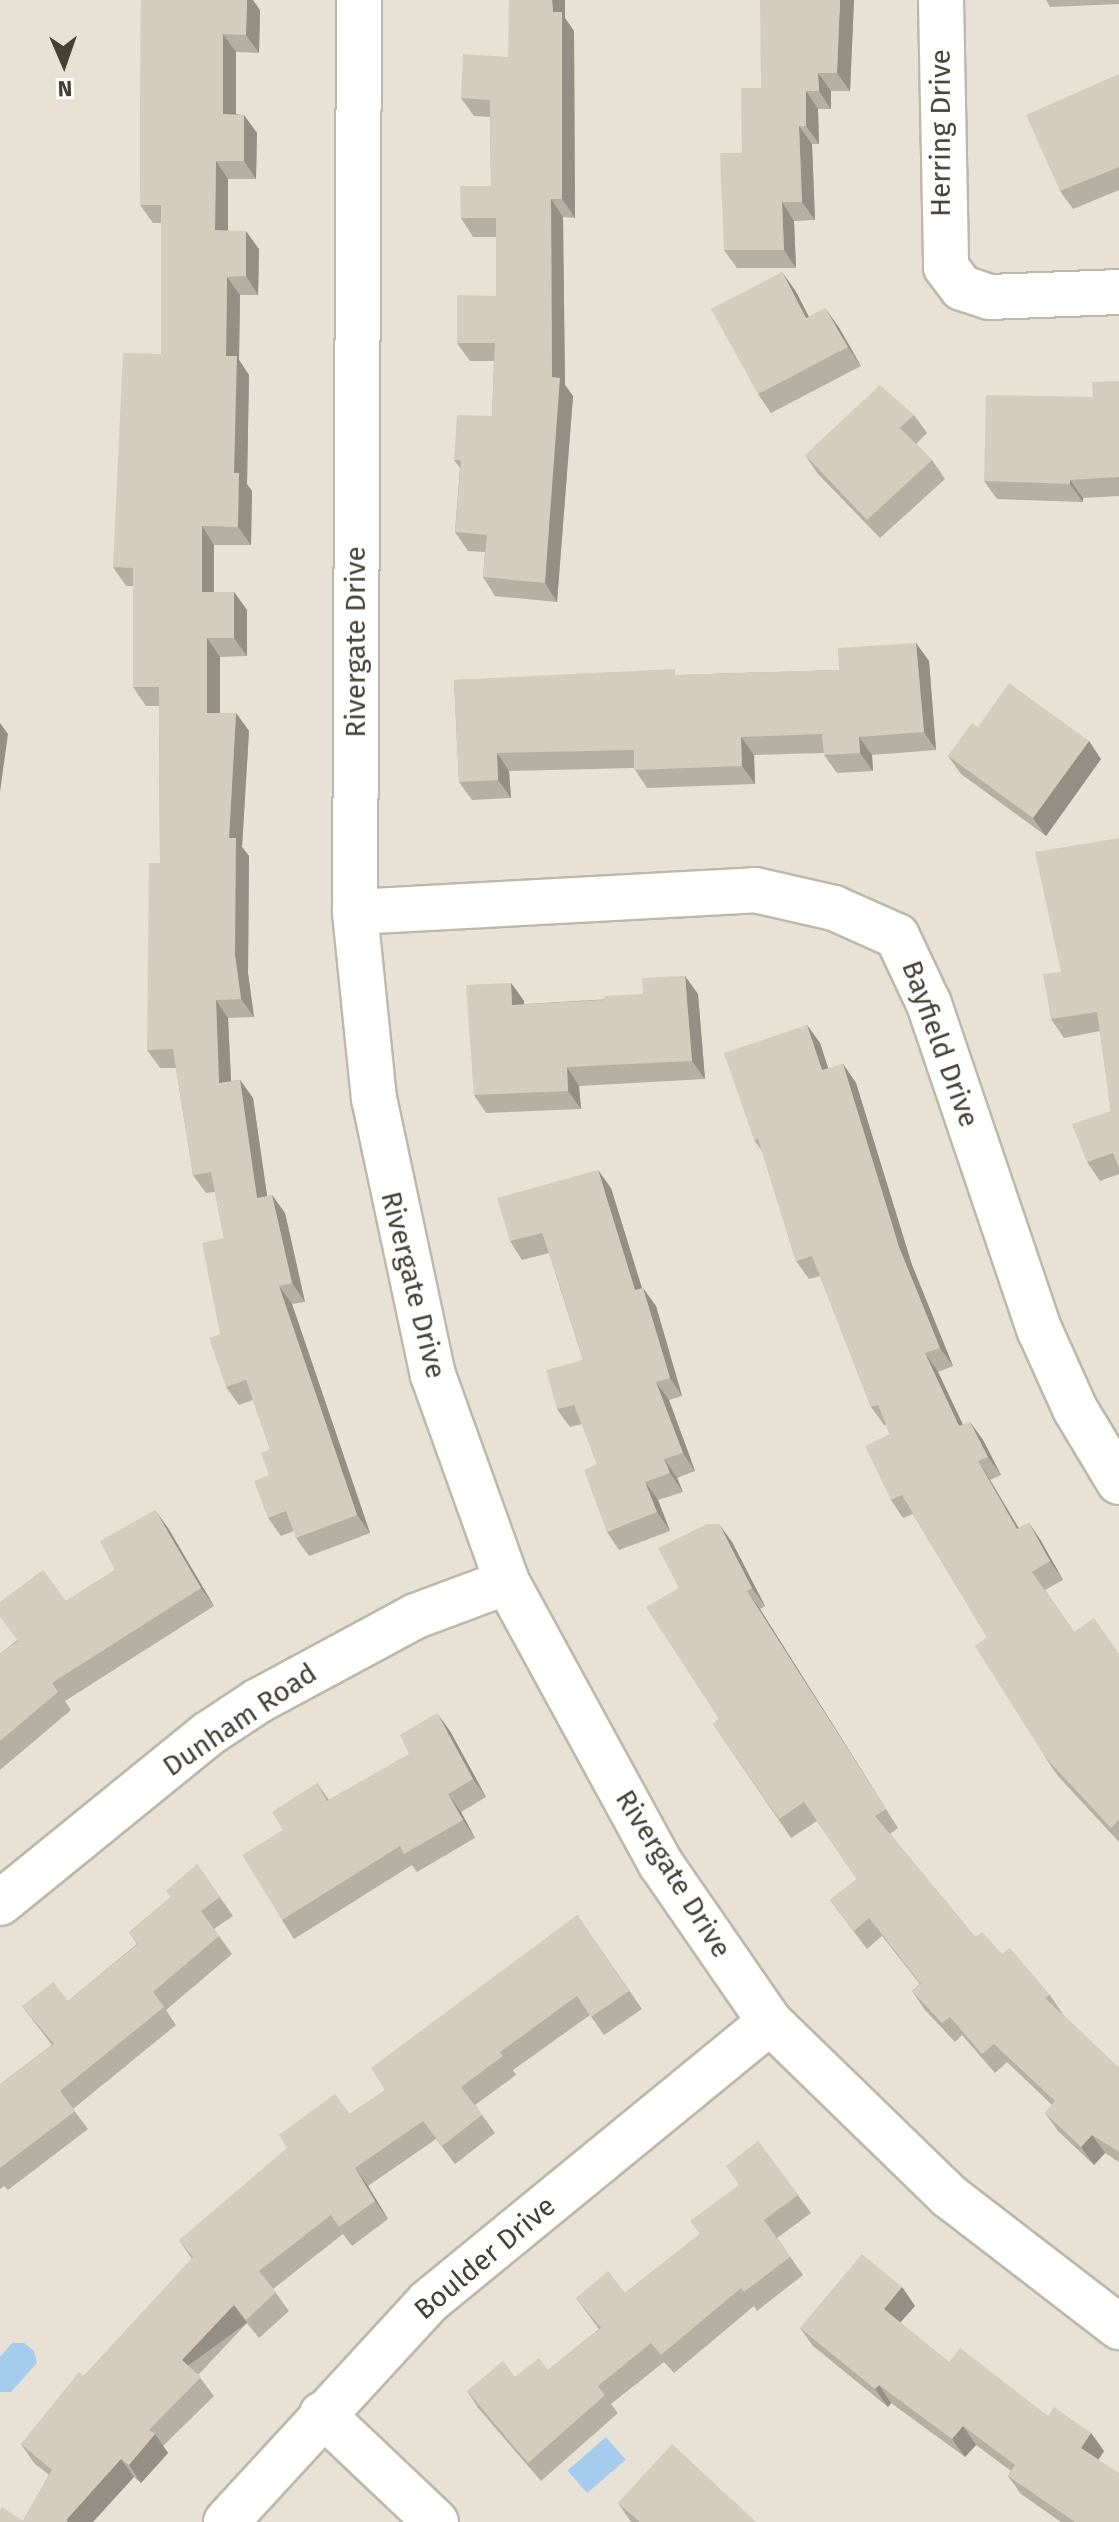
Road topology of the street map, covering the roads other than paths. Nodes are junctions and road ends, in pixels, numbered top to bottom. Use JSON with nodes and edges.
{"nodes":[{"id":1,"x":359,"y":0,"type":"edge"},
{"id":2,"x":941,"y":0,"type":"edge"},
{"id":3,"x":1119,"y":292,"type":"edge"},
{"id":4,"x":355,"y":912,"type":"junction"},
{"id":5,"x":1119,"y":1482,"type":"edge"},
{"id":6,"x":507,"y":1582,"type":"junction"},
{"id":7,"x":0,"y":1903,"type":"edge"},
{"id":8,"x":770,"y":2022,"type":"junction"},
{"id":9,"x":1119,"y":2327,"type":"edge"},
{"id":10,"x":322,"y":2414,"type":"junction"},
{"id":11,"x":226,"y":2522,"type":"edge"},
{"id":12,"x":436,"y":2522,"type":"edge"}],
"edges":[{"from":1,"to":4,"type":"street","name":"Rivergate Drive"},
{"from":2,"to":3,"type":"street","name":"Herring Drive"},
{"from":4,"to":5,"type":"street","name":"Bayfield Drive"},
{"from":4,"to":6,"type":"street","name":"Rivergate Drive"},
{"from":6,"to":7,"type":"street","name":"Dunham Road"},
{"from":6,"to":8,"type":"street","name":"Rivergate Drive"},
{"from":8,"to":9,"type":"street","name":"Rivergate Drive"},
{"from":8,"to":10,"type":"street","name":"Boulder Drive"},
{"from":10,"to":11,"type":"street","name":"Boulder Drive"},
{"from":10,"to":12,"type":"street"}]}
